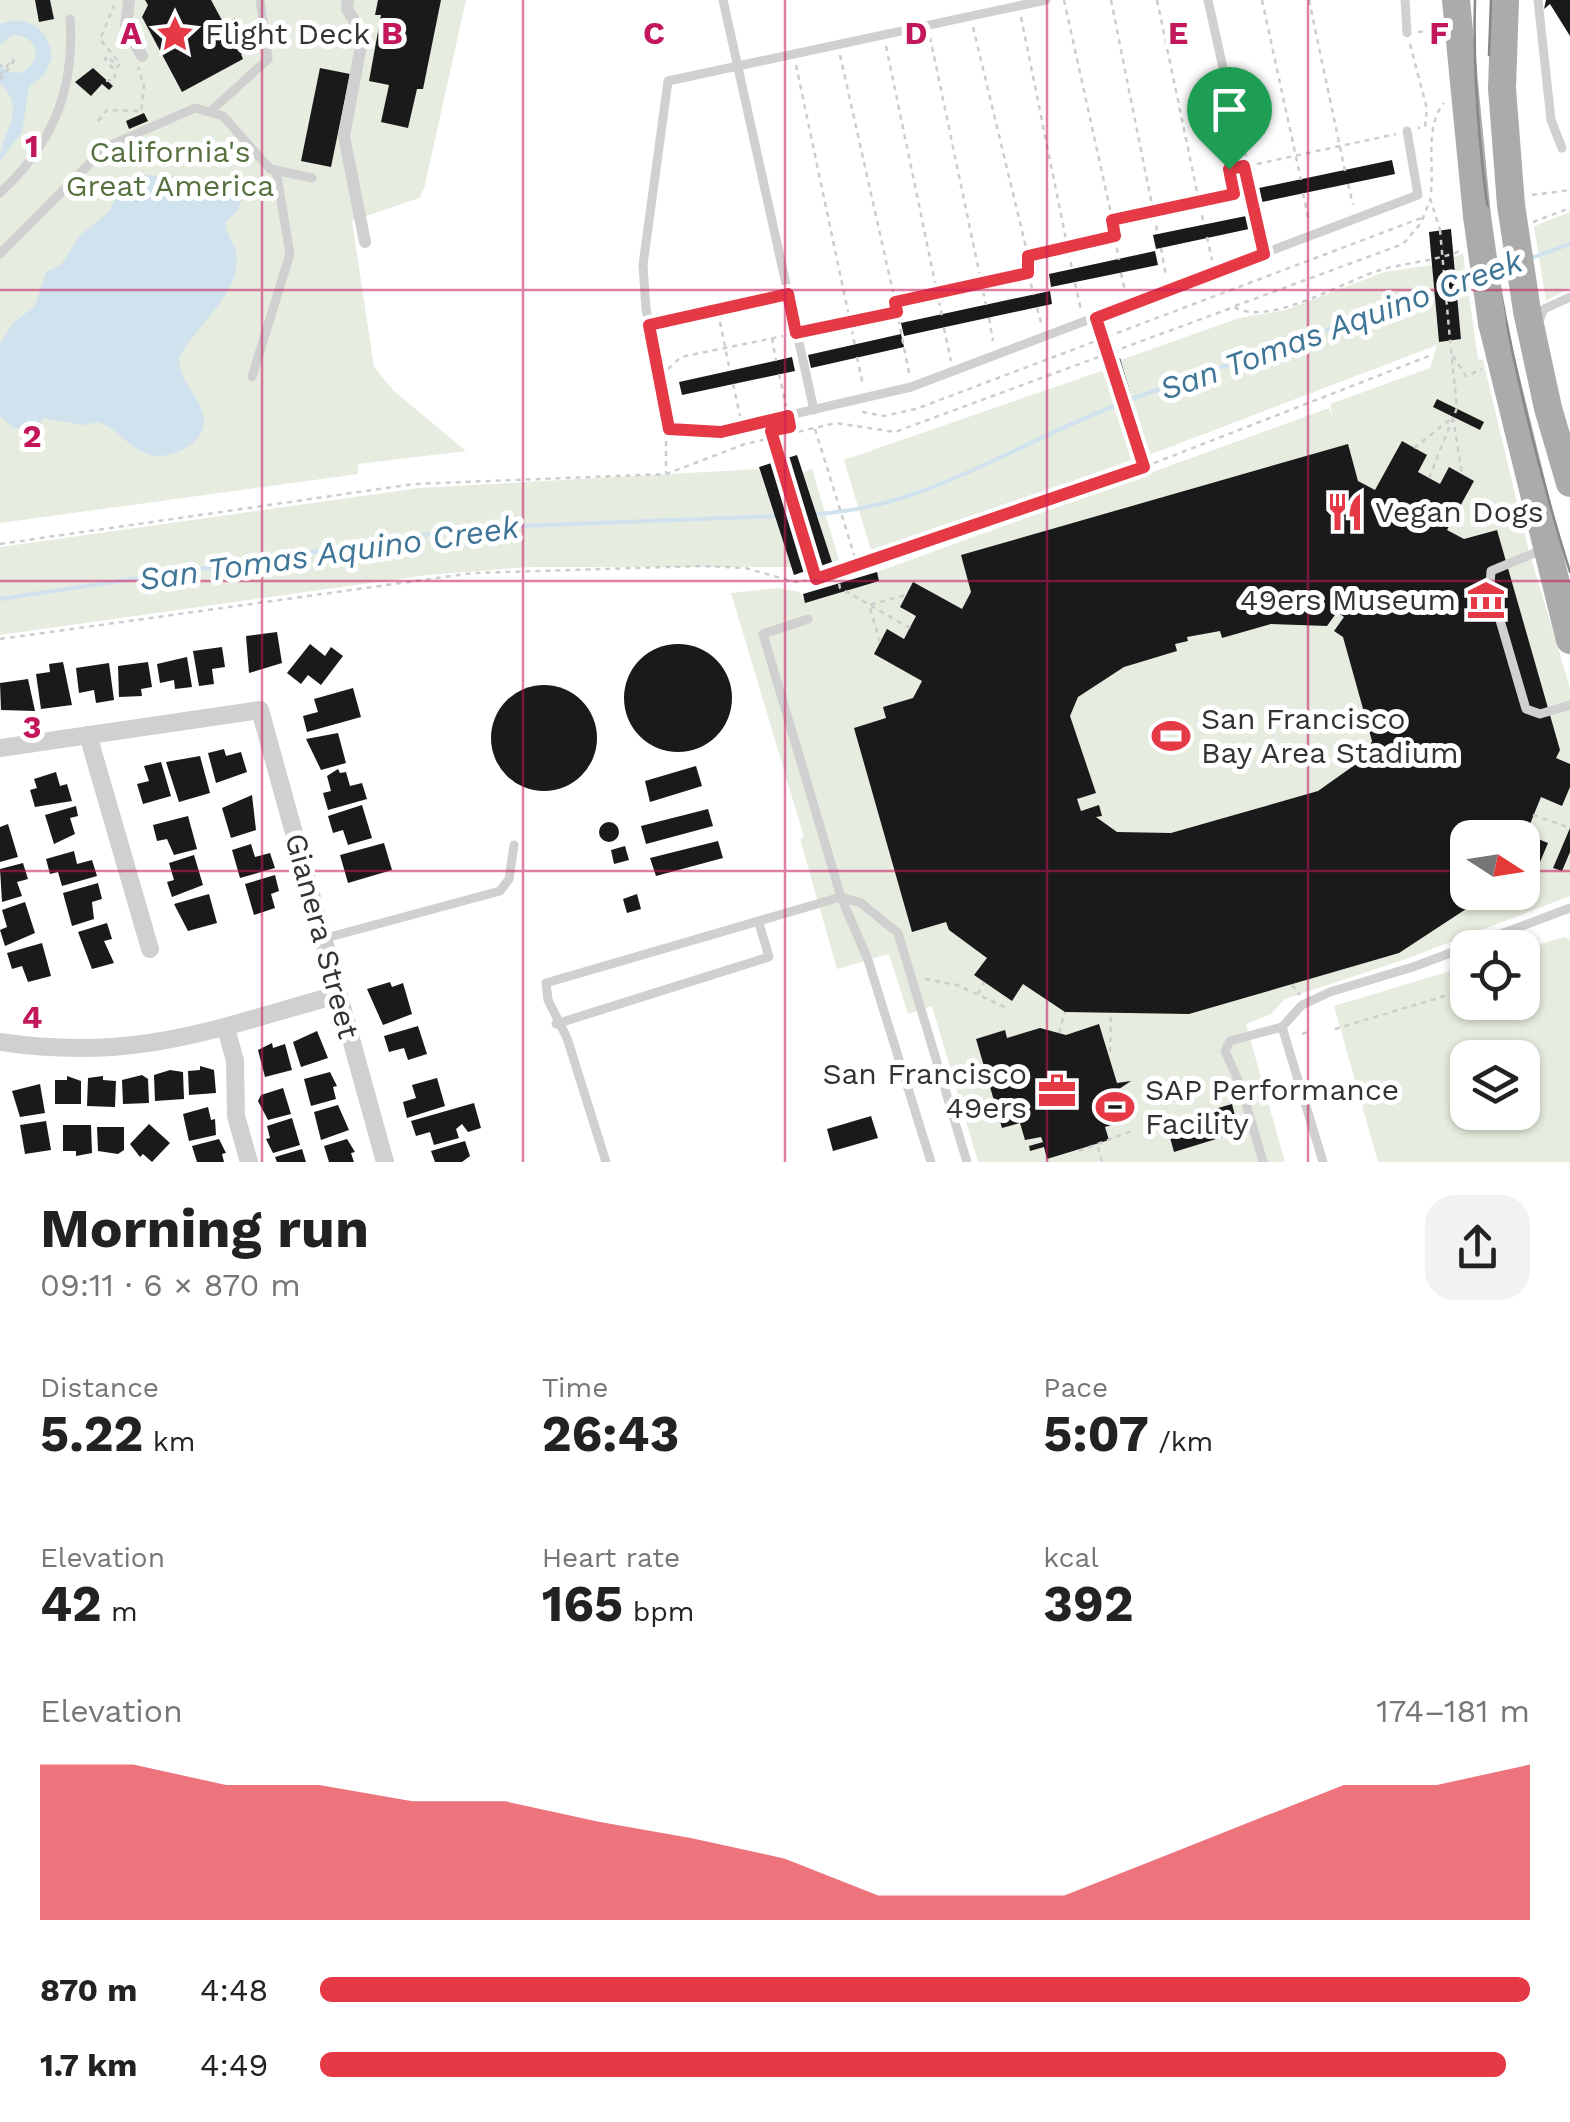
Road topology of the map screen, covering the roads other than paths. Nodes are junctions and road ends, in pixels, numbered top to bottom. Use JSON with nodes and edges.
{"nodes":[{"id":1,"x":128,"y":0,"type":"edge"},
{"id":2,"x":260,"y":0,"type":"edge"},
{"id":3,"x":348,"y":0,"type":"edge"},
{"id":4,"x":723,"y":0,"type":"edge"},
{"id":5,"x":1046,"y":0,"type":"edge"},
{"id":6,"x":1208,"y":0,"type":"edge"},
{"id":7,"x":1405,"y":0,"type":"edge"},
{"id":8,"x":1456,"y":0,"type":"edge"},
{"id":9,"x":1505,"y":0,"type":"edge"},
{"id":10,"x":1538,"y":0,"type":"edge"},
{"id":11,"x":70,"y":19,"type":"dead end"},
{"id":12,"x":1407,"y":32,"type":"road end"},
{"id":13,"x":142,"y":56,"type":"dead end"},
{"id":14,"x":738,"y":66,"type":"junction"},
{"id":15,"x":212,"y":110,"type":"junction"},
{"id":16,"x":1406,"y":131,"type":"road end"},
{"id":17,"x":1562,"y":148,"type":"dead end"},
{"id":18,"x":276,"y":170,"type":"junction"},
{"id":19,"x":312,"y":178,"type":"dead end"},
{"id":20,"x":0,"y":193,"type":"edge"},
{"id":21,"x":365,"y":242,"type":"dead end"},
{"id":22,"x":0,"y":254,"type":"edge"},
{"id":23,"x":1264,"y":254,"type":"junction"},
{"id":24,"x":788,"y":294,"type":"junction"},
{"id":25,"x":1570,"y":297,"type":"edge"},
{"id":26,"x":649,"y":325,"type":"junction"},
{"id":27,"x":1530,"y":325,"type":"junction"},
{"id":28,"x":252,"y":376,"type":"dead end"},
{"id":29,"x":814,"y":410,"type":"junction"},
{"id":30,"x":1564,"y":446,"type":"edge"},
{"id":31,"x":1570,"y":483,"type":"edge"},
{"id":32,"x":1547,"y":548,"type":"junction"},
{"id":33,"x":808,"y":619,"type":"dead end"},
{"id":34,"x":1570,"y":640,"type":"edge"},
{"id":35,"x":1570,"y":705,"type":"edge"},
{"id":36,"x":88,"y":735,"type":"junction"},
{"id":37,"x":0,"y":748,"type":"edge"},
{"id":38,"x":514,"y":845,"type":"dead end"},
{"id":39,"x":841,"y":897,"type":"junction"},
{"id":40,"x":1570,"y":908,"type":"edge"},
{"id":41,"x":760,"y":923,"type":"junction"},
{"id":42,"x":326,"y":938,"type":"junction"},
{"id":43,"x":150,"y":948,"type":"dead end"},
{"id":44,"x":336,"y":996,"type":"junction"},
{"id":45,"x":556,"y":1024,"type":"junction"},
{"id":46,"x":1282,"y":1026,"type":"junction"},
{"id":47,"x":226,"y":1028,"type":"junction"},
{"id":48,"x":0,"y":1042,"type":"edge"},
{"id":49,"x":249,"y":1162,"type":"edge"},
{"id":50,"x":384,"y":1162,"type":"edge"},
{"id":51,"x":606,"y":1162,"type":"edge"},
{"id":52,"x":932,"y":1162,"type":"edge"},
{"id":53,"x":967,"y":1162,"type":"edge"},
{"id":54,"x":1263,"y":1162,"type":"edge"},
{"id":55,"x":1323,"y":1162,"type":"edge"}],
"edges":[{"from":1,"to":13,"type":"street"},
{"from":2,"to":15,"type":"lane"},
{"from":3,"to":21,"type":"street"},
{"from":4,"to":14,"type":"lane"},
{"from":5,"to":14,"type":"lane"},
{"from":6,"to":23,"type":"lane"},
{"from":7,"to":12,"type":"lane"},
{"from":8,"to":32,"type":"main road","bridge":true},
{"from":9,"to":27,"type":"main road","bridge":true},
{"from":10,"to":17,"type":"lane"},
{"from":11,"to":20,"type":"lane"},
{"from":14,"to":24,"type":"lane"},
{"from":14,"to":26,"type":"lane"},
{"from":15,"to":18,"type":"lane"},
{"from":15,"to":22,"type":"lane"},
{"from":16,"to":23,"type":"lane"},
{"from":18,"to":19,"type":"lane"},
{"from":18,"to":28,"type":"lane"},
{"from":23,"to":29,"type":"lane"},
{"from":24,"to":26,"type":"lane"},
{"from":24,"to":29,"type":"lane"},
{"from":25,"to":27,"type":"lane"},
{"from":26,"to":29,"type":"lane"},
{"from":27,"to":30,"type":"main road"},
{"from":30,"to":31,"type":"main road"},
{"from":32,"to":34,"type":"main road"},
{"from":32,"to":35,"type":"lane"},
{"from":33,"to":39,"type":"lane"},
{"from":36,"to":37,"type":"street"},
{"from":36,"to":42,"type":"street","name":"Gianera Street"},
{"from":36,"to":43,"type":"street"},
{"from":38,"to":42,"type":"lane"},
{"from":39,"to":41,"type":"lane"},
{"from":39,"to":52,"type":"lane"},
{"from":39,"to":53,"type":"lane"},
{"from":40,"to":46,"type":"lane"},
{"from":41,"to":45,"type":"lane"},
{"from":41,"to":45,"type":"lane"},
{"from":42,"to":44,"type":"street","name":"Gianera Street"},
{"from":44,"to":47,"type":"street"},
{"from":44,"to":50,"type":"street","name":"Gianera Street"},
{"from":45,"to":51,"type":"lane"},
{"from":46,"to":54,"type":"lane"},
{"from":46,"to":55,"type":"lane"},
{"from":47,"to":48,"type":"street"},
{"from":47,"to":49,"type":"street"}]}
